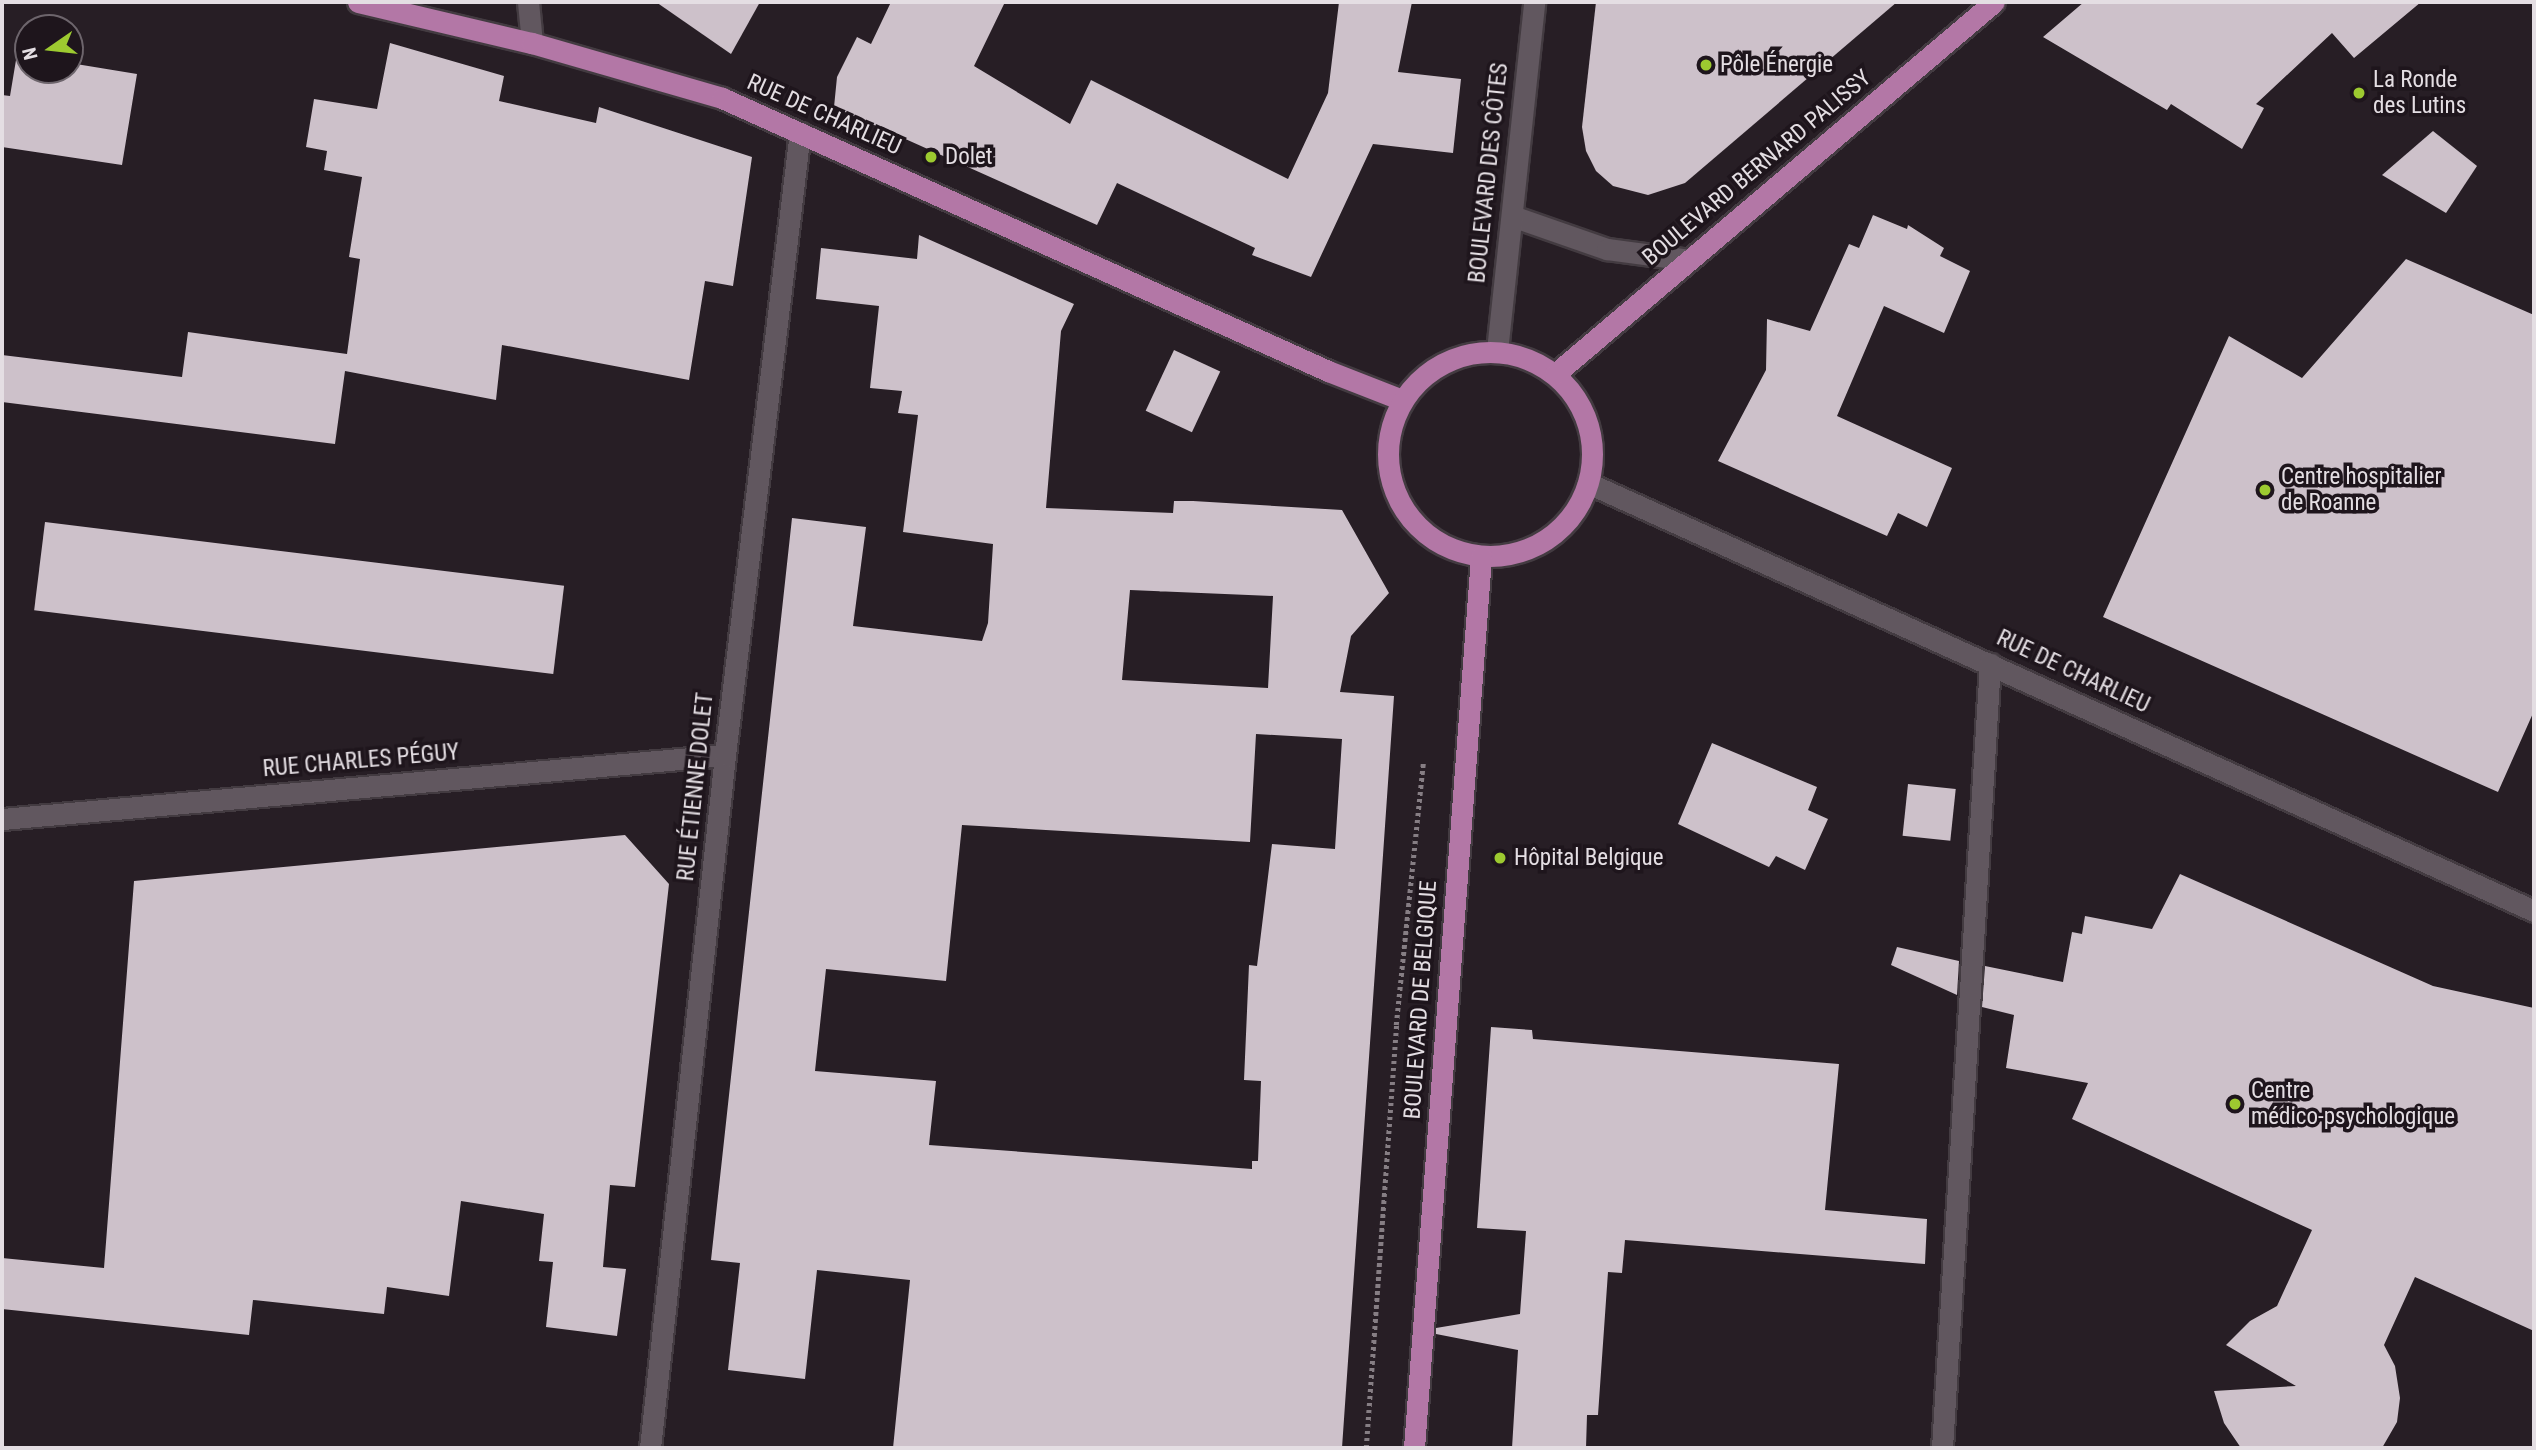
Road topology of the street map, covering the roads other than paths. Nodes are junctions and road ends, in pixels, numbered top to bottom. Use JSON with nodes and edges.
{"nodes":[{"id":1,"x":358,"y":2,"type":"edge"},
{"id":2,"x":528,"y":2,"type":"edge"},
{"id":3,"x":1534,"y":2,"type":"edge"},
{"id":4,"x":1994,"y":2,"type":"edge"},
{"id":5,"x":532,"y":43,"type":"junction"},
{"id":6,"x":800,"y":132,"type":"junction"},
{"id":7,"x":1512,"y":216,"type":"junction"},
{"id":8,"x":1689,"y":260,"type":"junction"},
{"id":9,"x":1497,"y":351,"type":"junction"},
{"id":10,"x":1555,"y":374,"type":"junction"},
{"id":11,"x":1402,"y":400,"type":"junction"},
{"id":12,"x":1588,"y":482,"type":"junction"},
{"id":13,"x":1481,"y":556,"type":"junction"},
{"id":14,"x":1990,"y":663,"type":"junction"},
{"id":15,"x":725,"y":755,"type":"junction"},
{"id":16,"x":2,"y":819,"type":"edge"},
{"id":17,"x":2534,"y":911,"type":"edge"},
{"id":18,"x":650,"y":1448,"type":"edge"},
{"id":19,"x":1414,"y":1448,"type":"edge"},
{"id":20,"x":1942,"y":1448,"type":"edge"}],
"edges":[{"from":1,"to":5,"type":"main road","name":"RUE DE CHARLIEU"},
{"from":2,"to":5,"type":"street"},
{"from":3,"to":7,"type":"street","name":"BOULEVARD DES CÔTES"},
{"from":4,"to":8,"type":"main road","name":"BOULEVARD BERNARD PALISSY"},
{"from":5,"to":6,"type":"main road","name":"RUE DE CHARLIEU"},
{"from":6,"to":11,"type":"main road","name":"RUE DE CHARLIEU"},
{"from":6,"to":15,"type":"street","name":"RUE ÉTIENNE DOLET"},
{"from":7,"to":8,"type":"street"},
{"from":7,"to":9,"type":"street","name":"BOULEVARD DES CÔTES"},
{"from":8,"to":10,"type":"main road","name":"BOULEVARD BERNARD PALISSY"},
{"from":9,"to":10,"type":"main road"},
{"from":9,"to":11,"type":"main road"},
{"from":10,"to":12,"type":"main road"},
{"from":11,"to":13,"type":"main road"},
{"from":12,"to":13,"type":"main road"},
{"from":12,"to":14,"type":"street","name":"RUE DE CHARLIEU"},
{"from":13,"to":19,"type":"main road","name":"BOULEVARD DE BELGIQUE"},
{"from":14,"to":17,"type":"street","name":"RUE DE CHARLIEU"},
{"from":14,"to":20,"type":"street"},
{"from":15,"to":16,"type":"street","name":"RUE CHARLES PÉGUY"},
{"from":15,"to":18,"type":"street","name":"RUE ÉTIENNE DOLET"}]}
